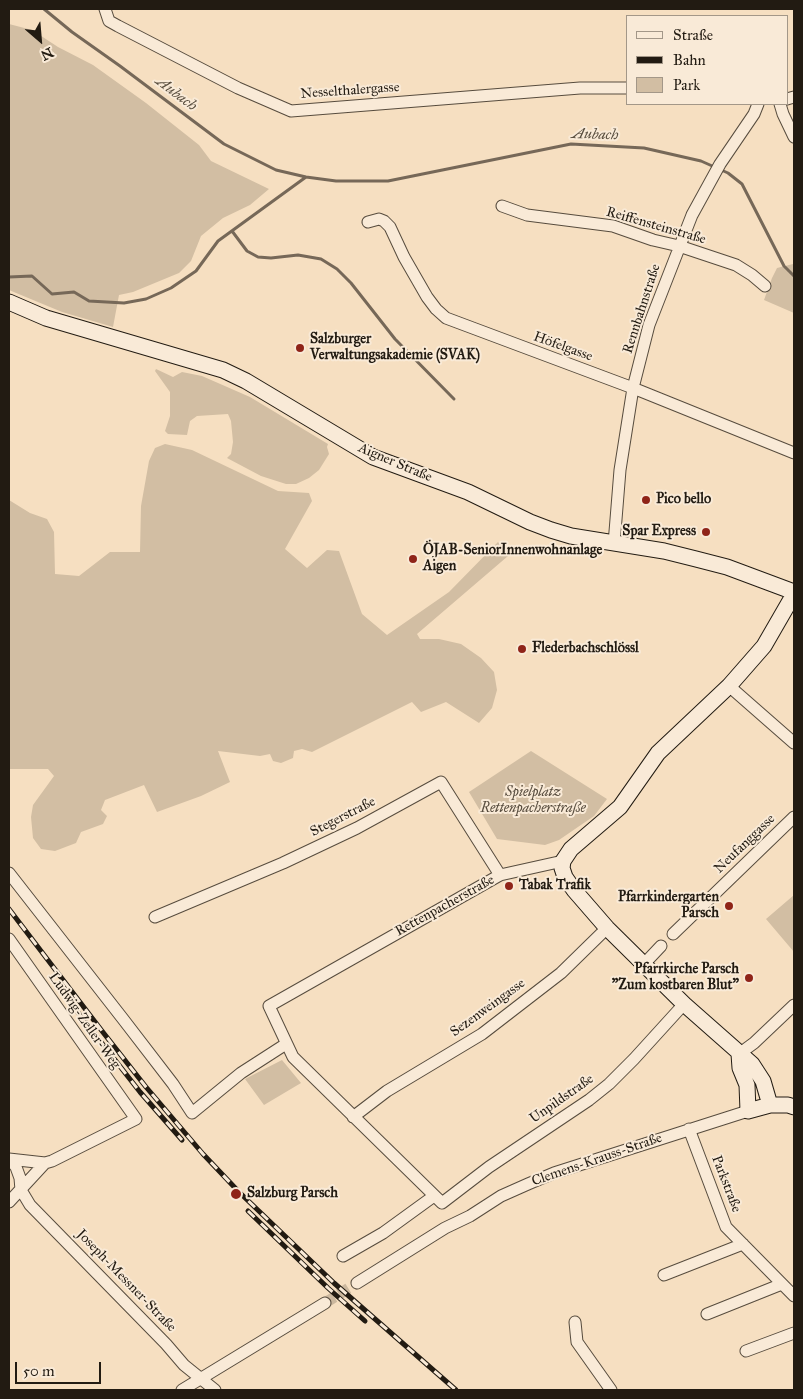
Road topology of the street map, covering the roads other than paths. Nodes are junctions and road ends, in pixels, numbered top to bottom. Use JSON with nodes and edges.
{"nodes":[{"id":1,"x":105,"y":9,"type":"edge"},
{"id":2,"x":626,"y":88,"type":"edge"},
{"id":3,"x":758,"y":105,"type":"edge"},
{"id":4,"x":780,"y":105,"type":"edge"},
{"id":5,"x":794,"y":137,"type":"edge"},
{"id":6,"x":502,"y":206,"type":"dead end"},
{"id":7,"x":368,"y":222,"type":"dead end"},
{"id":8,"x":679,"y":246,"type":"junction"},
{"id":9,"x":765,"y":286,"type":"dead end"},
{"id":10,"x":9,"y":302,"type":"edge"},
{"id":11,"x":633,"y":388,"type":"junction"},
{"id":12,"x":794,"y":453,"type":"edge"},
{"id":13,"x":614,"y":544,"type":"junction"},
{"id":14,"x":794,"y":593,"type":"edge"},
{"id":15,"x":729,"y":686,"type":"junction"},
{"id":16,"x":794,"y":743,"type":"edge"},
{"id":17,"x":794,"y":817,"type":"edge"},
{"id":18,"x":563,"y":861,"type":"junction"},
{"id":19,"x":9,"y":873,"type":"edge"},
{"id":20,"x":500,"y":875,"type":"junction"},
{"id":21,"x":155,"y":917,"type":"dead end"},
{"id":22,"x":607,"y":928,"type":"junction"},
{"id":23,"x":674,"y":934,"type":"dead end"},
{"id":24,"x":9,"y":939,"type":"edge"},
{"id":25,"x":661,"y":946,"type":"dead end"},
{"id":26,"x":644,"y":964,"type":"junction"},
{"id":27,"x":684,"y":1004,"type":"junction"},
{"id":28,"x":794,"y":1005,"type":"edge"},
{"id":29,"x":286,"y":1044,"type":"junction"},
{"id":30,"x":739,"y":1054,"type":"junction"},
{"id":31,"x":770,"y":1105,"type":"junction"},
{"id":32,"x":794,"y":1107,"type":"edge"},
{"id":33,"x":748,"y":1110,"type":"junction"},
{"id":34,"x":353,"y":1117,"type":"junction"},
{"id":35,"x":689,"y":1129,"type":"junction"},
{"id":36,"x":9,"y":1159,"type":"edge"},
{"id":37,"x":45,"y":1163,"type":"junction"},
{"id":38,"x":21,"y":1190,"type":"junction"},
{"id":39,"x":438,"y":1199,"type":"junction"},
{"id":40,"x":9,"y":1202,"type":"edge"},
{"id":41,"x":743,"y":1244,"type":"junction"},
{"id":42,"x":343,"y":1256,"type":"dead end"},
{"id":43,"x":664,"y":1275,"type":"dead end"},
{"id":44,"x":357,"y":1283,"type":"tunnel mouth"},
{"id":45,"x":782,"y":1284,"type":"junction"},
{"id":46,"x":794,"y":1296,"type":"edge"},
{"id":47,"x":325,"y":1303,"type":"tunnel mouth"},
{"id":48,"x":707,"y":1314,"type":"dead end"},
{"id":49,"x":575,"y":1322,"type":"dead end"},
{"id":50,"x":794,"y":1333,"type":"edge"},
{"id":51,"x":746,"y":1351,"type":"dead end"},
{"id":52,"x":201,"y":1380,"type":"junction"},
{"id":53,"x":182,"y":1390,"type":"edge"},
{"id":54,"x":215,"y":1390,"type":"edge"},
{"id":55,"x":611,"y":1390,"type":"edge"}],
"edges":[{"from":1,"to":2,"type":"street","name":"Nesselthalergasse"},
{"from":3,"to":8,"type":"street","name":"Rennbahnstraße"},
{"from":4,"to":5,"type":"street"},
{"from":6,"to":8,"type":"street","name":"Reiffensteinstraße"},
{"from":7,"to":11,"type":"street","name":"Höfelgasse"},
{"from":8,"to":9,"type":"street","name":"Reiffensteinstraße"},
{"from":8,"to":11,"type":"street","name":"Rennbahnstraße"},
{"from":10,"to":13,"type":"main road","name":"Aigner Straße"},
{"from":11,"to":12,"type":"street","name":"Höfelgasse"},
{"from":11,"to":13,"type":"street","name":"Rennbahnstraße"},
{"from":13,"to":14,"type":"main road","name":"Aigner Straße"},
{"from":14,"to":15,"type":"main road"},
{"from":15,"to":16,"type":"street"},
{"from":15,"to":18,"type":"main road"},
{"from":17,"to":23,"type":"street","name":"Neufanggasse"},
{"from":18,"to":20,"type":"street","name":"Rettenpacherstraße"},
{"from":18,"to":22,"type":"main road"},
{"from":19,"to":29,"type":"street"},
{"from":20,"to":21,"type":"street","name":"Stegerstraße"},
{"from":20,"to":29,"type":"street","name":"Rettenpacherstraße"},
{"from":22,"to":26,"type":"main road"},
{"from":22,"to":34,"type":"street","name":"Sezenweingasse"},
{"from":24,"to":37,"type":"street","name":"Ludwig-Zeller-Weg"},
{"from":25,"to":26,"type":"street"},
{"from":26,"to":27,"type":"main road"},
{"from":27,"to":30,"type":"main road"},
{"from":27,"to":39,"type":"street","name":"Unpildstraße"},
{"from":28,"to":30,"type":"street"},
{"from":29,"to":34,"type":"street","name":"Rettenpacherstraße"},
{"from":30,"to":31,"type":"main road"},
{"from":30,"to":33,"type":"main road"},
{"from":31,"to":32,"type":"main road","name":"Clemens-Krauss-Straße"},
{"from":31,"to":33,"type":"main road","name":"Clemens-Krauss-Straße"},
{"from":33,"to":35,"type":"street","name":"Clemens-Krauss-Straße"},
{"from":34,"to":39,"type":"street","name":"Rettenpacherstraße"},
{"from":35,"to":41,"type":"street","name":"Parkstraße"},
{"from":35,"to":44,"type":"street","name":"Clemens-Krauss-Straße"},
{"from":36,"to":37,"type":"street"},
{"from":36,"to":38,"type":"street"},
{"from":37,"to":38,"type":"street"},
{"from":38,"to":40,"type":"street"},
{"from":38,"to":52,"type":"street","name":"Joseph-Messner-Straße"},
{"from":39,"to":42,"type":"street"},
{"from":41,"to":43,"type":"street"},
{"from":41,"to":45,"type":"street","name":"Parkstraße"},
{"from":45,"to":46,"type":"street","name":"Parkstraße"},
{"from":45,"to":48,"type":"street"},
{"from":47,"to":52,"type":"street"},
{"from":49,"to":55,"type":"street"},
{"from":50,"to":51,"type":"street"},
{"from":52,"to":53,"type":"street"},
{"from":52,"to":54,"type":"street","name":"Joseph-Messner-Straße"}]}
